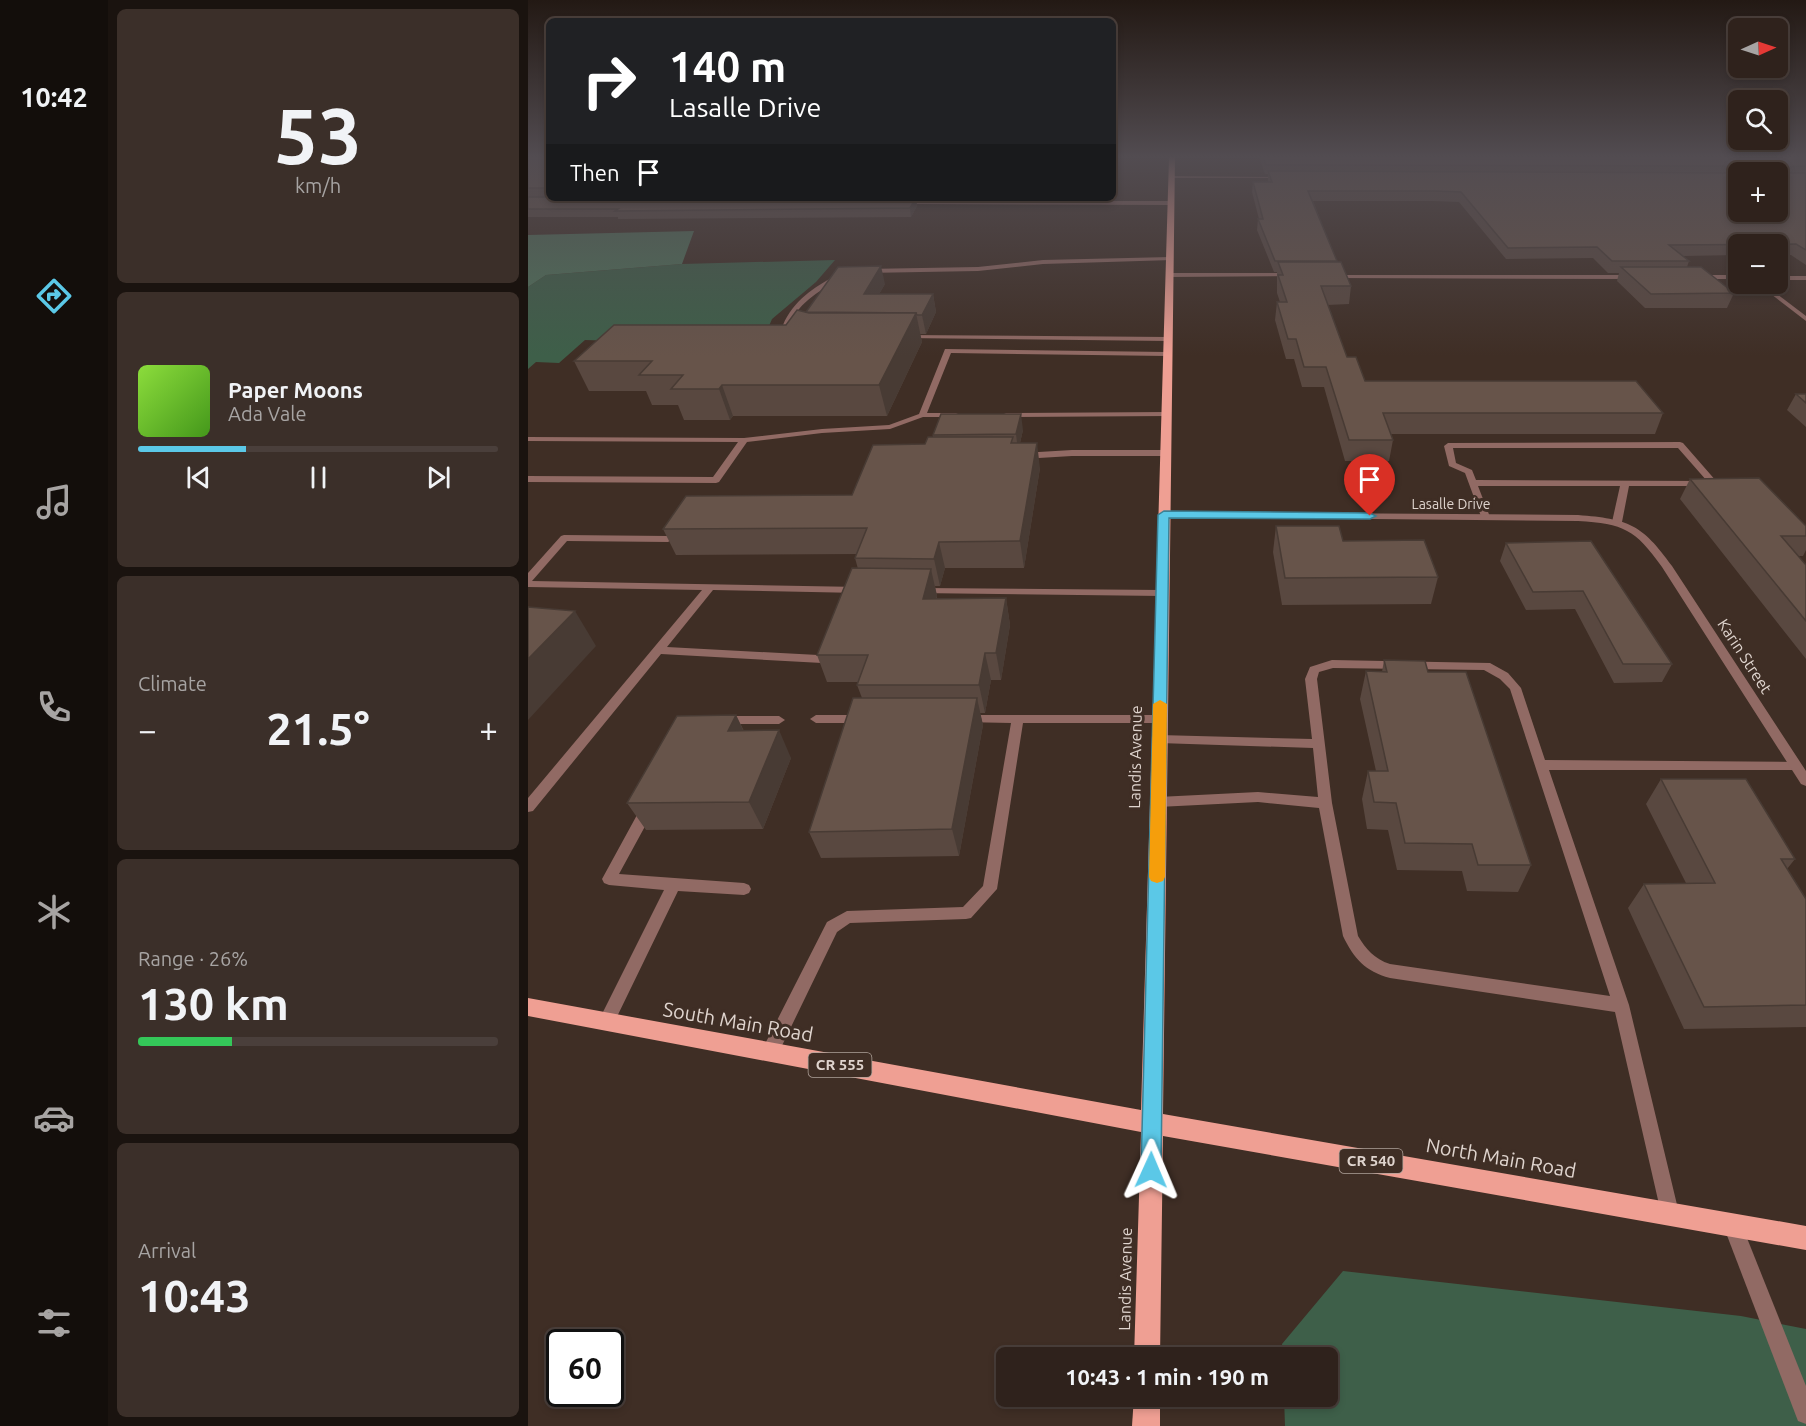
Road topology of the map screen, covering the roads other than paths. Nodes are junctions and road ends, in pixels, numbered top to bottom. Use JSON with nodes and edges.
{"nodes":[{"id":1,"x":1171,"y":224,"type":"edge"},
{"id":2,"x":1170,"y":259,"type":"junction"},
{"id":3,"x":858,"y":272,"type":"edge"},
{"id":4,"x":848,"y":274,"type":"edge"},
{"id":5,"x":1169,"y":275,"type":"junction"},
{"id":6,"x":1300,"y":275,"type":"edge"},
{"id":7,"x":1323,"y":276,"type":"edge"},
{"id":8,"x":1644,"y":277,"type":"edge"},
{"id":9,"x":1691,"y":277,"type":"edge"},
{"id":10,"x":1728,"y":278,"type":"edge"},
{"id":11,"x":1788,"y":278,"type":"edge"},
{"id":12,"x":1806,"y":278,"type":"edge"},
{"id":13,"x":1774,"y":294,"type":"edge"},
{"id":14,"x":1806,"y":319,"type":"edge"},
{"id":15,"x":810,"y":336,"type":"edge"},
{"id":16,"x":899,"y":338,"type":"edge"},
{"id":17,"x":1168,"y":339,"type":"junction"},
{"id":18,"x":1167,"y":354,"type":"junction"},
{"id":19,"x":1166,"y":414,"type":"junction"},
{"id":20,"x":922,"y":415,"type":"junction"},
{"id":21,"x":968,"y":415,"type":"edge"},
{"id":22,"x":991,"y":415,"type":"edge"},
{"id":23,"x":528,"y":440,"type":"edge"},
{"id":24,"x":744,"y":440,"type":"junction"},
{"id":25,"x":1165,"y":453,"type":"junction"},
{"id":26,"x":1010,"y":458,"type":"edge"},
{"id":27,"x":528,"y":479,"type":"edge"},
{"id":28,"x":1473,"y":483,"type":"junction"},
{"id":29,"x":1625,"y":484,"type":"junction"},
{"id":30,"x":1164,"y":515,"type":"junction"},
{"id":31,"x":1485,"y":517,"type":"junction"},
{"id":32,"x":1617,"y":522,"type":"junction"},
{"id":33,"x":668,"y":540,"type":"edge"},
{"id":34,"x":1656,"y":550,"type":"joint"},
{"id":35,"x":528,"y":579,"type":"edge"},
{"id":36,"x":528,"y":584,"type":"edge"},
{"id":37,"x":708,"y":589,"type":"junction"},
{"id":38,"x":914,"y":591,"type":"edge"},
{"id":39,"x":1162,"y":593,"type":"junction"},
{"id":40,"x":858,"y":594,"type":"edge"},
{"id":41,"x":831,"y":639,"type":"edge"},
{"id":42,"x":658,"y":650,"type":"junction"},
{"id":43,"x":816,"y":719,"type":"dead end"},
{"id":44,"x":875,"y":719,"type":"edge"},
{"id":45,"x":959,"y":719,"type":"edge"},
{"id":46,"x":1018,"y":719,"type":"junction"},
{"id":47,"x":1160,"y":719,"type":"junction"},
{"id":48,"x":779,"y":720,"type":"dead end"},
{"id":49,"x":707,"y":721,"type":"edge"},
{"id":50,"x":1159,"y":739,"type":"junction"},
{"id":51,"x":1318,"y":744,"type":"junction"},
{"id":52,"x":1540,"y":765,"type":"junction"},
{"id":53,"x":1796,"y":765,"type":"junction"},
{"id":54,"x":1806,"y":781,"type":"edge"},
{"id":55,"x":655,"y":795,"type":"edge"},
{"id":56,"x":1158,"y":802,"type":"junction"},
{"id":57,"x":1325,"y":803,"type":"junction"},
{"id":58,"x":528,"y":807,"type":"edge"},
{"id":59,"x":674,"y":885,"type":"junction"},
{"id":60,"x":744,"y":889,"type":"dead end"},
{"id":61,"x":1621,"y":1005,"type":"junction"},
{"id":62,"x":528,"y":1007,"type":"edge"},
{"id":63,"x":606,"y":1022,"type":"junction"},
{"id":64,"x":770,"y":1052,"type":"junction"},
{"id":65,"x":1152,"y":1123,"type":"junction"},
{"id":66,"x":1670,"y":1213,"type":"junction"},
{"id":67,"x":1732,"y":1225,"type":"junction"},
{"id":68,"x":1806,"y":1238,"type":"edge"},
{"id":69,"x":1147,"y":1347,"type":"edge"},
{"id":70,"x":1147,"y":1407,"type":"edge"},
{"id":71,"x":1806,"y":1413,"type":"edge"},
{"id":72,"x":1146,"y":1426,"type":"edge"}],
"edges":[{"from":1,"to":2,"type":"main road","name":"Landis Avenue"},
{"from":2,"to":3,"type":"street"},
{"from":2,"to":5,"type":"main road","name":"Landis Avenue"},
{"from":4,"to":15,"type":"street"},
{"from":5,"to":6,"type":"street"},
{"from":5,"to":17,"type":"main road","name":"Landis Avenue"},
{"from":7,"to":8,"type":"street"},
{"from":9,"to":10,"type":"street"},
{"from":11,"to":12,"type":"street"},
{"from":13,"to":14,"type":"street"},
{"from":16,"to":17,"type":"street"},
{"from":17,"to":18,"type":"main road","name":"Landis Avenue"},
{"from":18,"to":19,"type":"main road","name":"Landis Avenue"},
{"from":18,"to":20,"type":"street"},
{"from":19,"to":22,"type":"street"},
{"from":19,"to":25,"type":"main road","name":"Landis Avenue"},
{"from":20,"to":21,"type":"street"},
{"from":20,"to":24,"type":"street"},
{"from":23,"to":24,"type":"street"},
{"from":24,"to":27,"type":"street"},
{"from":25,"to":26,"type":"street"},
{"from":25,"to":30,"type":"main road","name":"Landis Avenue"},
{"from":28,"to":29,"type":"street"},
{"from":28,"to":29,"type":"street"},
{"from":28,"to":31,"type":"street"},
{"from":29,"to":32,"type":"street"},
{"from":30,"to":31,"type":"street","name":"Lasalle Drive"},
{"from":30,"to":39,"type":"main road","name":"Landis Avenue"},
{"from":31,"to":32,"type":"street","name":"Lasalle Drive"},
{"from":32,"to":34,"type":"street","name":"Lasalle Drive"},
{"from":33,"to":35,"type":"street"},
{"from":34,"to":53,"type":"street","name":"Karin Street"},
{"from":36,"to":37,"type":"street"},
{"from":37,"to":40,"type":"street"},
{"from":37,"to":42,"type":"street"},
{"from":38,"to":39,"type":"street"},
{"from":39,"to":47,"type":"main road","name":"Landis Avenue"},
{"from":41,"to":42,"type":"street"},
{"from":42,"to":58,"type":"street"},
{"from":43,"to":44,"type":"street"},
{"from":45,"to":46,"type":"street"},
{"from":46,"to":47,"type":"street"},
{"from":46,"to":64,"type":"street"},
{"from":47,"to":50,"type":"main road","name":"Landis Avenue"},
{"from":48,"to":49,"type":"street"},
{"from":50,"to":51,"type":"street"},
{"from":50,"to":56,"type":"main road","name":"Landis Avenue"},
{"from":51,"to":52,"type":"street"},
{"from":51,"to":57,"type":"street"},
{"from":52,"to":53,"type":"street"},
{"from":52,"to":61,"type":"street"},
{"from":53,"to":54,"type":"street","name":"Karin Street"},
{"from":55,"to":59,"type":"street"},
{"from":56,"to":57,"type":"street"},
{"from":56,"to":65,"type":"main road","name":"Landis Avenue"},
{"from":57,"to":61,"type":"street"},
{"from":59,"to":60,"type":"street"},
{"from":59,"to":63,"type":"street"},
{"from":61,"to":66,"type":"street"},
{"from":62,"to":63,"type":"main road","name":"South Main Road","number":"CR 555"},
{"from":63,"to":64,"type":"main road","name":"South Main Road","number":"CR 555"},
{"from":64,"to":65,"type":"main road","name":"South Main Road","number":"CR 555"},
{"from":65,"to":66,"type":"main road","name":"North Main Road","number":"CR 540"},
{"from":65,"to":69,"type":"main road","name":"Landis Avenue"},
{"from":66,"to":67,"type":"main road","name":"North Main Road","number":"CR 540"},
{"from":67,"to":68,"type":"main road","name":"North Main Road","number":"CR 540"},
{"from":67,"to":71,"type":"street"},
{"from":70,"to":72,"type":"main road"}]}
